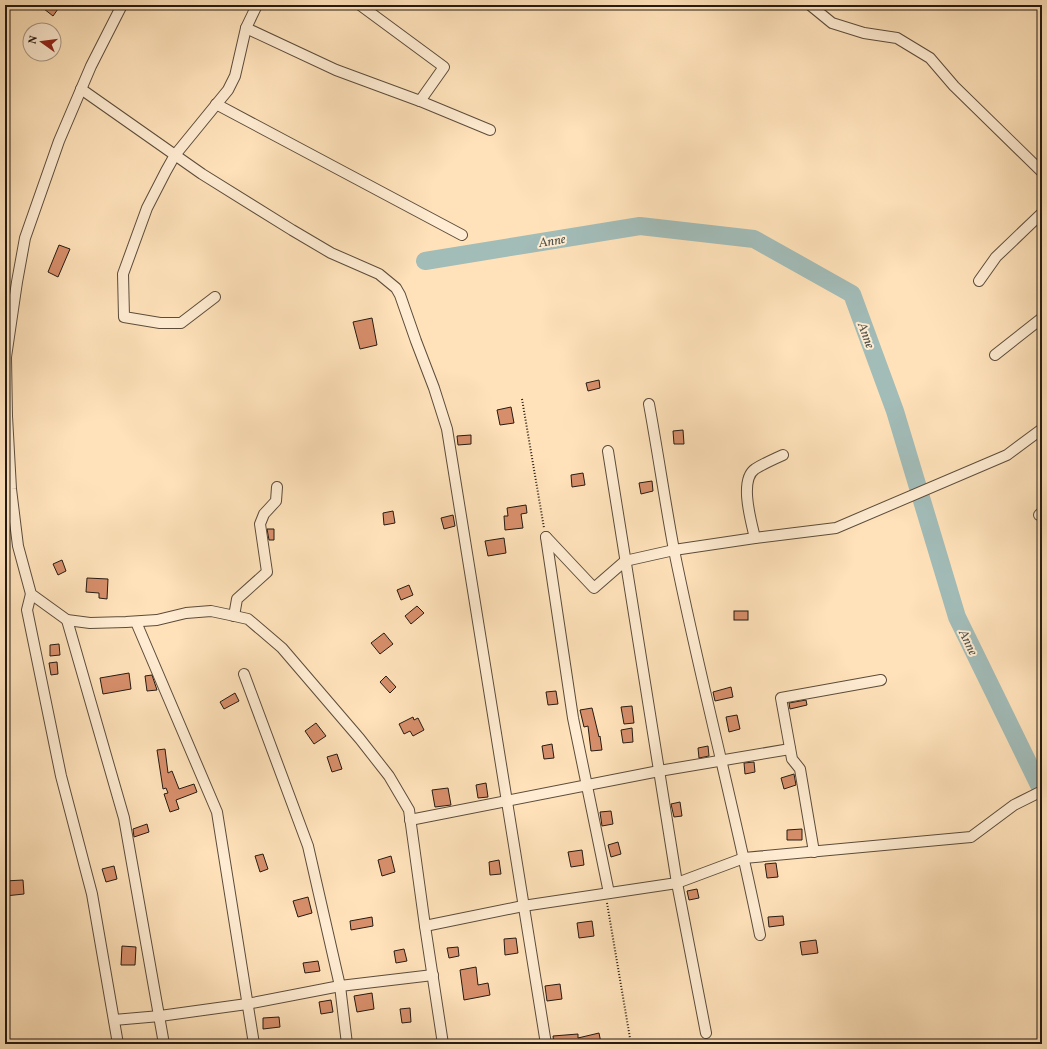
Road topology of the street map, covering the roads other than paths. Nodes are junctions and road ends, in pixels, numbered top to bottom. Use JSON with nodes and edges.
{"nodes":[{"id":1,"x":122,"y":5,"type":"edge"},
{"id":2,"x":257,"y":5,"type":"edge"},
{"id":3,"x":360,"y":5,"type":"edge"},
{"id":4,"x":810,"y":5,"type":"edge"},
{"id":5,"x":246,"y":28,"type":"junction"},
{"id":6,"x":81,"y":89,"type":"junction"},
{"id":7,"x":420,"y":101,"type":"junction"},
{"id":8,"x":216,"y":104,"type":"junction"},
{"id":9,"x":490,"y":130,"type":"dead end"},
{"id":10,"x":175,"y":155,"type":"junction"},
{"id":11,"x":1042,"y":172,"type":"edge"},
{"id":12,"x":1042,"y":213,"type":"edge"},
{"id":13,"x":462,"y":235,"type":"dead end"},
{"id":14,"x":979,"y":281,"type":"dead end"},
{"id":15,"x":215,"y":297,"type":"dead end"},
{"id":16,"x":1042,"y":318,"type":"edge"},
{"id":17,"x":995,"y":356,"type":"dead end"},
{"id":18,"x":649,"y":404,"type":"dead end"},
{"id":19,"x":6,"y":416,"type":"edge"},
{"id":20,"x":1042,"y":429,"type":"edge"},
{"id":21,"x":608,"y":451,"type":"dead end"},
{"id":22,"x":783,"y":454,"type":"dead end"},
{"id":23,"x":277,"y":487,"type":"dead end"},
{"id":24,"x":755,"y":538,"type":"junction"},
{"id":25,"x":674,"y":550,"type":"junction"},
{"id":26,"x":626,"y":561,"type":"junction"},
{"id":27,"x":32,"y":594,"type":"junction"},
{"id":28,"x":234,"y":616,"type":"junction"},
{"id":29,"x":67,"y":620,"type":"junction"},
{"id":30,"x":136,"y":622,"type":"junction"},
{"id":31,"x":244,"y":674,"type":"dead end"},
{"id":32,"x":881,"y":680,"type":"dead end"},
{"id":33,"x":790,"y":749,"type":"junction"},
{"id":34,"x":721,"y":760,"type":"junction"},
{"id":35,"x":659,"y":771,"type":"junction"},
{"id":36,"x":587,"y":785,"type":"junction"},
{"id":37,"x":1042,"y":792,"type":"edge"},
{"id":38,"x":507,"y":800,"type":"junction"},
{"id":39,"x":410,"y":820,"type":"junction"},
{"id":40,"x":814,"y":852,"type":"junction"},
{"id":41,"x":744,"y":858,"type":"junction"},
{"id":42,"x":677,"y":883,"type":"junction"},
{"id":43,"x":607,"y":893,"type":"junction"},
{"id":44,"x":523,"y":906,"type":"junction"},
{"id":45,"x":425,"y":926,"type":"junction"},
{"id":46,"x":760,"y":935,"type":"dead end"},
{"id":47,"x":433,"y":975,"type":"junction"},
{"id":48,"x":340,"y":986,"type":"junction"},
{"id":49,"x":247,"y":1004,"type":"junction"},
{"id":50,"x":160,"y":1016,"type":"junction"},
{"id":51,"x":114,"y":1020,"type":"junction"},
{"id":52,"x":706,"y":1033,"type":"dead end"},
{"id":53,"x":118,"y":1044,"type":"edge"},
{"id":54,"x":164,"y":1044,"type":"edge"},
{"id":55,"x":254,"y":1044,"type":"edge"},
{"id":56,"x":347,"y":1044,"type":"edge"},
{"id":57,"x":444,"y":1044,"type":"edge"},
{"id":58,"x":546,"y":1044,"type":"edge"}],
"edges":[{"from":1,"to":6,"type":"street"},
{"from":2,"to":5,"type":"street"},
{"from":3,"to":7,"type":"street"},
{"from":4,"to":11,"type":"street"},
{"from":5,"to":7,"type":"street"},
{"from":5,"to":8,"type":"street"},
{"from":6,"to":10,"type":"street"},
{"from":6,"to":19,"type":"street"},
{"from":7,"to":9,"type":"street"},
{"from":8,"to":10,"type":"street"},
{"from":8,"to":13,"type":"street"},
{"from":10,"to":15,"type":"street"},
{"from":10,"to":38,"type":"street"},
{"from":12,"to":14,"type":"street"},
{"from":16,"to":17,"type":"street"},
{"from":18,"to":25,"type":"street"},
{"from":19,"to":27,"type":"street"},
{"from":20,"to":24,"type":"street"},
{"from":21,"to":26,"type":"street"},
{"from":22,"to":24,"type":"street"},
{"from":23,"to":28,"type":"street"},
{"from":24,"to":25,"type":"street"},
{"from":25,"to":26,"type":"street"},
{"from":25,"to":34,"type":"street"},
{"from":26,"to":35,"type":"street"},
{"from":26,"to":36,"type":"street"},
{"from":27,"to":29,"type":"street"},
{"from":27,"to":51,"type":"street"},
{"from":28,"to":30,"type":"street"},
{"from":28,"to":39,"type":"street"},
{"from":29,"to":30,"type":"street"},
{"from":29,"to":50,"type":"street"},
{"from":30,"to":49,"type":"street"},
{"from":31,"to":48,"type":"street"},
{"from":32,"to":33,"type":"street"},
{"from":33,"to":34,"type":"street"},
{"from":33,"to":40,"type":"street"},
{"from":34,"to":35,"type":"street"},
{"from":34,"to":41,"type":"street"},
{"from":35,"to":36,"type":"street"},
{"from":35,"to":42,"type":"street"},
{"from":36,"to":38,"type":"street"},
{"from":36,"to":43,"type":"street"},
{"from":37,"to":40,"type":"street"},
{"from":38,"to":39,"type":"street"},
{"from":38,"to":44,"type":"street"},
{"from":39,"to":45,"type":"street"},
{"from":40,"to":41,"type":"street"},
{"from":41,"to":42,"type":"street"},
{"from":41,"to":46,"type":"street"},
{"from":42,"to":43,"type":"street"},
{"from":42,"to":52,"type":"street"},
{"from":43,"to":44,"type":"street"},
{"from":44,"to":45,"type":"street"},
{"from":44,"to":58,"type":"street"},
{"from":45,"to":47,"type":"street"},
{"from":47,"to":48,"type":"street"},
{"from":47,"to":57,"type":"street"},
{"from":48,"to":49,"type":"street"},
{"from":48,"to":56,"type":"street"},
{"from":49,"to":50,"type":"street"},
{"from":49,"to":55,"type":"street"},
{"from":50,"to":51,"type":"street"},
{"from":50,"to":54,"type":"street"},
{"from":51,"to":53,"type":"street"}]}
